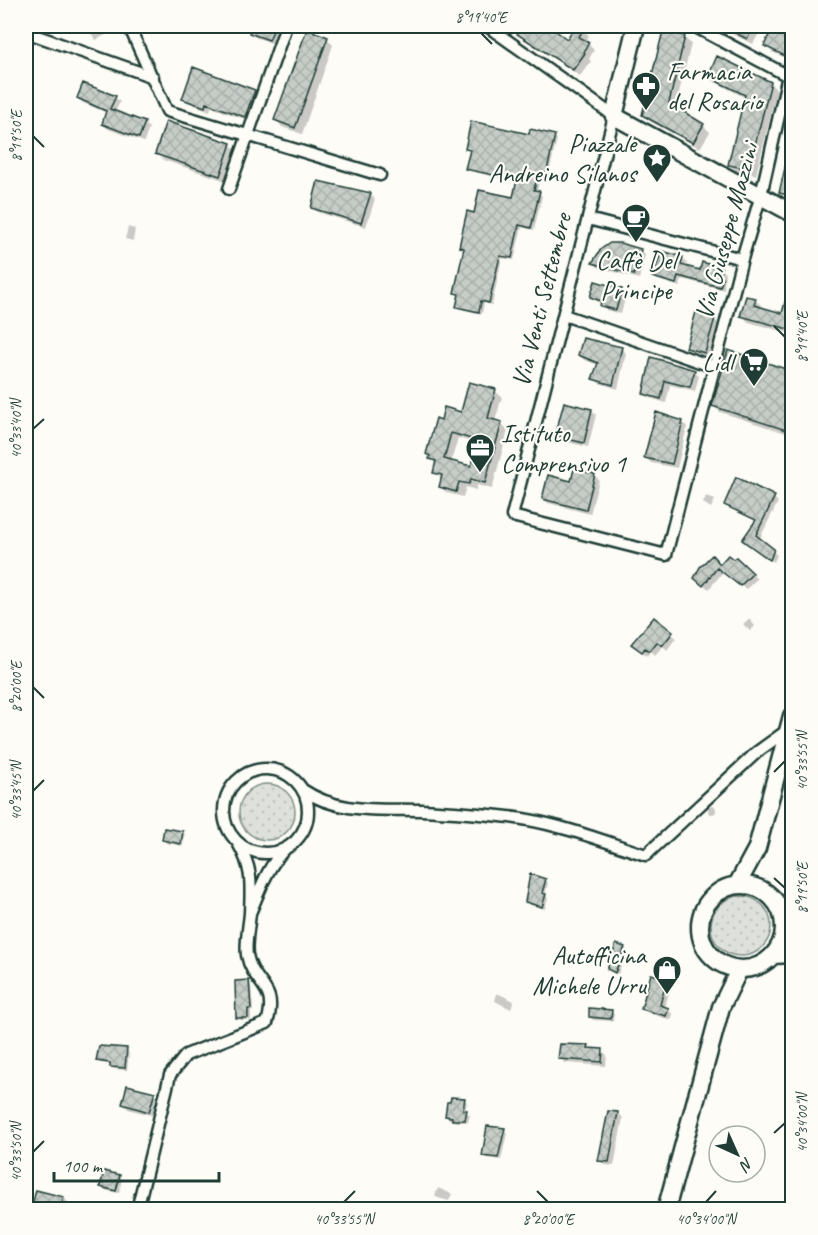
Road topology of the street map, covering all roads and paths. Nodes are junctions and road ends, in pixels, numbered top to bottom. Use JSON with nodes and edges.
{"nodes":[{"id":1,"x":129,"y":26,"type":"edge"},
{"id":2,"x":286,"y":26,"type":"edge"},
{"id":3,"x":487,"y":26,"type":"edge"},
{"id":4,"x":636,"y":26,"type":"edge"},
{"id":5,"x":694,"y":26,"type":"edge"},
{"id":6,"x":26,"y":32,"type":"edge"},
{"id":7,"x":792,"y":58,"type":"edge"},
{"id":8,"x":153,"y":77,"type":"junction"},
{"id":9,"x":790,"y":77,"type":"edge"},
{"id":10,"x":614,"y":116,"type":"junction"},
{"id":11,"x":247,"y":136,"type":"junction"},
{"id":12,"x":380,"y":175,"type":"dead end"},
{"id":13,"x":229,"y":189,"type":"dead end"},
{"id":14,"x":760,"y":195,"type":"junction"},
{"id":15,"x":792,"y":213,"type":"edge"},
{"id":16,"x":588,"y":219,"type":"junction"},
{"id":17,"x":742,"y":259,"type":"junction"},
{"id":18,"x":564,"y":315,"type":"junction"},
{"id":19,"x":714,"y":367,"type":"junction"},
{"id":20,"x":666,"y":555,"type":"joint"},
{"id":21,"x":791,"y":722,"type":"edge"},
{"id":22,"x":303,"y":790,"type":"junction"},
{"id":23,"x":325,"y":803,"type":"junction"},
{"id":24,"x":307,"y":818,"type":"junction"},
{"id":25,"x":238,"y":842,"type":"junction"},
{"id":26,"x":287,"y":846,"type":"junction"},
{"id":27,"x":757,"y":848,"type":"junction"},
{"id":28,"x":737,"y":885,"type":"junction"},
{"id":29,"x":764,"y":891,"type":"junction"},
{"id":30,"x":250,"y":913,"type":"junction"},
{"id":31,"x":788,"y":934,"type":"edge"},
{"id":32,"x":792,"y":954,"type":"edge"},
{"id":33,"x":773,"y":955,"type":"junction"},
{"id":34,"x":722,"y":964,"type":"junction"},
{"id":35,"x":743,"y":969,"type":"junction"},
{"id":36,"x":721,"y":1007,"type":"junction"},
{"id":37,"x":137,"y":1209,"type":"edge"},
{"id":38,"x":666,"y":1209,"type":"edge"}],
"edges":[{"from":1,"to":8,"type":"street"},
{"from":2,"to":11,"type":"street"},
{"from":3,"to":10,"type":"street"},
{"from":4,"to":10,"type":"main road","name":"Via Venti Settembre"},
{"from":5,"to":9,"type":"street"},
{"from":6,"to":8,"type":"street"},
{"from":7,"to":9,"type":"street","name":"Via Giuseppe Mazzini"},
{"from":8,"to":11,"type":"street"},
{"from":9,"to":14,"type":"street","name":"Via Giuseppe Mazzini"},
{"from":10,"to":14,"type":"main road"},
{"from":10,"to":16,"type":"street","name":"Via Venti Settembre"},
{"from":11,"to":12,"type":"street"},
{"from":11,"to":13,"type":"street"},
{"from":14,"to":15,"type":"main road"},
{"from":14,"to":17,"type":"street","name":"Via Giuseppe Mazzini"},
{"from":16,"to":17,"type":"street"},
{"from":16,"to":18,"type":"street","name":"Via Venti Settembre"},
{"from":17,"to":19,"type":"street","name":"Via Giuseppe Mazzini"},
{"from":18,"to":19,"type":"street"},
{"from":18,"to":20,"type":"street","name":"Via Venti Settembre"},
{"from":19,"to":20,"type":"street","name":"Via Giuseppe Mazzini"},
{"from":21,"to":23,"type":"street"},
{"from":21,"to":27,"type":"main road"},
{"from":22,"to":23,"type":"street"},
{"from":22,"to":24,"type":"street"},
{"from":22,"to":25,"type":"street"},
{"from":23,"to":24,"type":"street"},
{"from":24,"to":26,"type":"street"},
{"from":25,"to":26,"type":"street"},
{"from":25,"to":30,"type":"street"},
{"from":26,"to":30,"type":"street"},
{"from":27,"to":28,"type":"main road"},
{"from":27,"to":29,"type":"main road"},
{"from":28,"to":29,"type":"main road"},
{"from":28,"to":34,"type":"main road"},
{"from":29,"to":31,"type":"main road"},
{"from":30,"to":37,"type":"street"},
{"from":31,"to":33,"type":"main road"},
{"from":32,"to":33,"type":"main road"},
{"from":33,"to":35,"type":"main road"},
{"from":34,"to":35,"type":"main road"},
{"from":34,"to":36,"type":"main road"},
{"from":35,"to":36,"type":"main road"},
{"from":36,"to":38,"type":"main road"}]}
